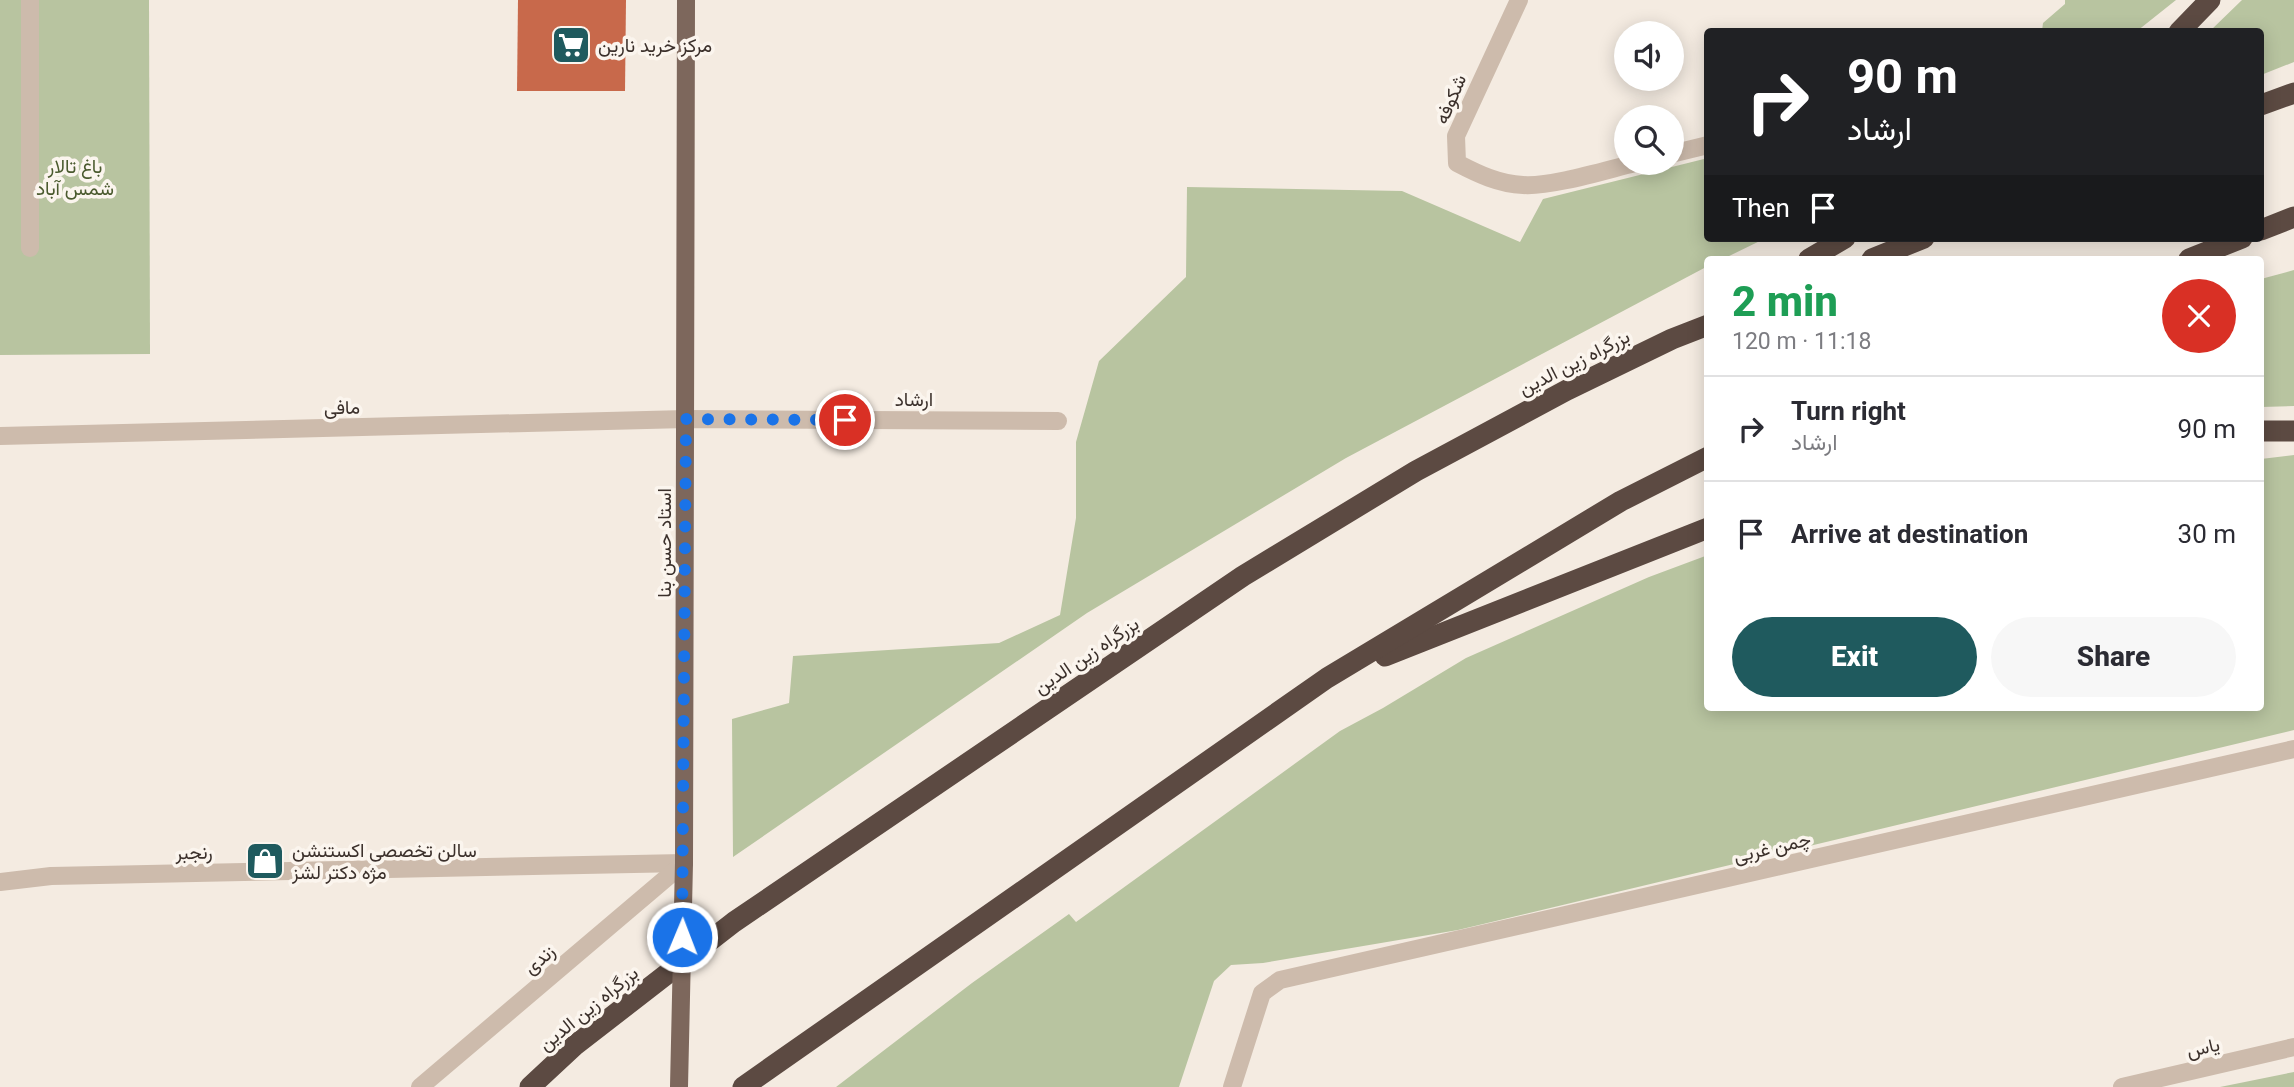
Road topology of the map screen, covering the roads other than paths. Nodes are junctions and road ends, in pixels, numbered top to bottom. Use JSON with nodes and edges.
{"nodes":[{"id":1,"x":30,"y":0,"type":"edge"},
{"id":2,"x":686,"y":0,"type":"edge"},
{"id":3,"x":1519,"y":0,"type":"edge"},
{"id":4,"x":2210,"y":0,"type":"edge"},
{"id":5,"x":2183,"y":28,"type":"edge"},
{"id":6,"x":2294,"y":93,"type":"edge"},
{"id":7,"x":2264,"y":104,"type":"edge"},
{"id":8,"x":1704,"y":146,"type":"edge"},
{"id":9,"x":1684,"y":151,"type":"edge"},
{"id":10,"x":1614,"y":168,"type":"edge"},
{"id":11,"x":2294,"y":217,"type":"edge"},
{"id":12,"x":2264,"y":229,"type":"edge"},
{"id":13,"x":1837,"y":242,"type":"edge"},
{"id":14,"x":1914,"y":242,"type":"edge"},
{"id":15,"x":2232,"y":242,"type":"edge"},
{"id":16,"x":30,"y":248,"type":"dead end"},
{"id":17,"x":1814,"y":256,"type":"edge"},
{"id":18,"x":1879,"y":256,"type":"edge"},
{"id":19,"x":2197,"y":256,"type":"edge"},
{"id":20,"x":1704,"y":320,"type":"edge"},
{"id":21,"x":1704,"y":326,"type":"edge"},
{"id":22,"x":1672,"y":339,"type":"junction"},
{"id":23,"x":686,"y":419,"type":"junction"},
{"id":24,"x":1058,"y":421,"type":"dead end"},
{"id":25,"x":2294,"y":430,"type":"edge"},
{"id":26,"x":2264,"y":431,"type":"edge"},
{"id":27,"x":0,"y":436,"type":"edge"},
{"id":28,"x":1704,"y":459,"type":"edge"},
{"id":29,"x":1704,"y":530,"type":"edge"},
{"id":30,"x":1327,"y":678,"type":"junction"},
{"id":31,"x":2294,"y":750,"type":"edge"},
{"id":32,"x":684,"y":863,"type":"junction"},
{"id":33,"x":0,"y":882,"type":"edge"},
{"id":34,"x":2294,"y":1047,"type":"edge"},
{"id":35,"x":421,"y":1087,"type":"edge"},
{"id":36,"x":530,"y":1087,"type":"edge"},
{"id":37,"x":679,"y":1087,"type":"edge"},
{"id":38,"x":743,"y":1087,"type":"edge"},
{"id":39,"x":1232,"y":1087,"type":"edge"},
{"id":40,"x":2122,"y":1087,"type":"edge"}],
"edges":[{"from":1,"to":16,"type":"street"},
{"from":2,"to":23,"type":"main road","name":"استاد حسن بنا"},
{"from":3,"to":10,"type":"street","name":"شکوفه"},
{"from":4,"to":5,"type":"highway"},
{"from":6,"to":7,"type":"highway"},
{"from":8,"to":9,"type":"street"},
{"from":11,"to":12,"type":"highway"},
{"from":13,"to":17,"type":"highway"},
{"from":14,"to":18,"type":"highway"},
{"from":15,"to":19,"type":"highway"},
{"from":20,"to":22,"type":"highway"},
{"from":21,"to":22,"type":"highway","name":"بزرگراه زین الدین"},
{"from":22,"to":36,"type":"highway","name":"بزرگراه زین الدین"},
{"from":23,"to":24,"type":"street","name":"ارشاد"},
{"from":23,"to":27,"type":"street","name":"مافی"},
{"from":23,"to":32,"type":"main road","name":"استاد حسن بنا"},
{"from":25,"to":26,"type":"highway"},
{"from":28,"to":30,"type":"highway"},
{"from":29,"to":30,"type":"highway"},
{"from":30,"to":38,"type":"highway"},
{"from":31,"to":39,"type":"street","name":"چمن غربی"},
{"from":32,"to":33,"type":"street","name":"رنجبر"},
{"from":32,"to":35,"type":"street","name":"زندی"},
{"from":32,"to":37,"type":"main road","name":"استاد حسن بنا","bridge":true},
{"from":34,"to":40,"type":"street","name":"یاس"}]}
